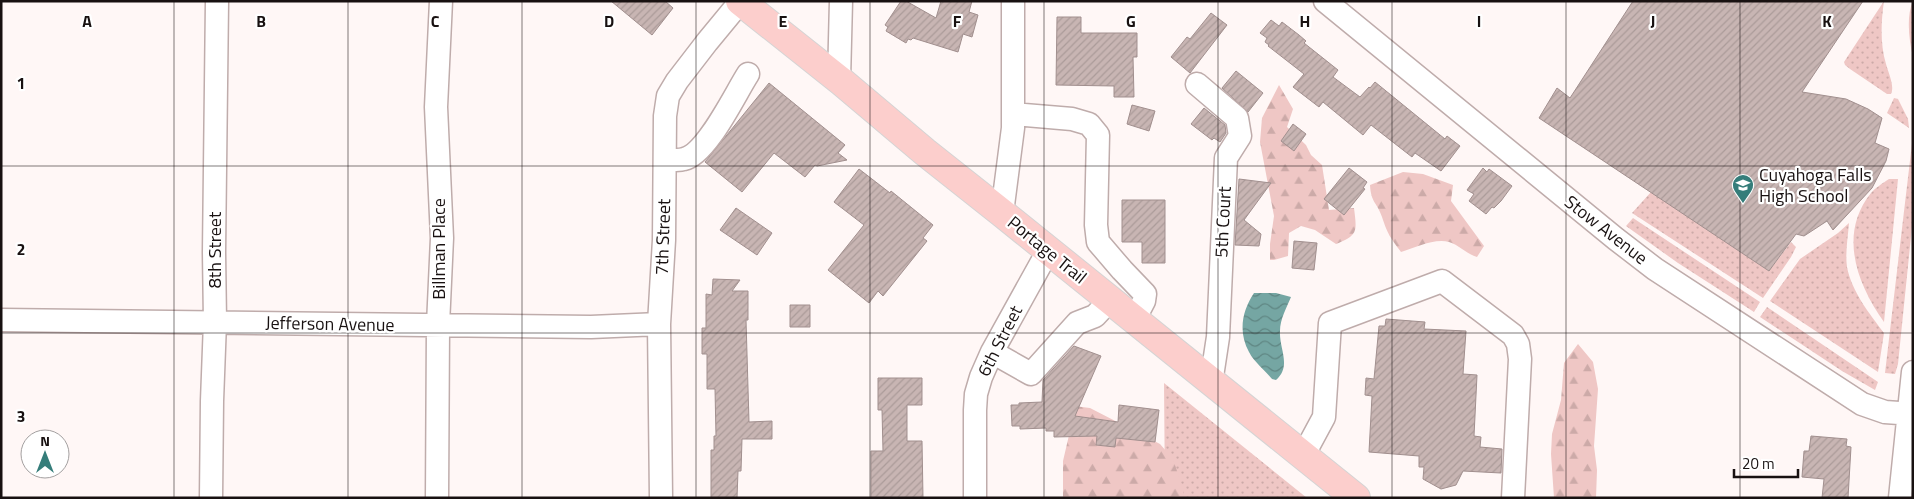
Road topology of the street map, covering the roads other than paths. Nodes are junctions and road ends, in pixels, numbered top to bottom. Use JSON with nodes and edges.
{"nodes":[{"id":1,"x":217,"y":1,"type":"edge"},
{"id":2,"x":441,"y":1,"type":"edge"},
{"id":3,"x":841,"y":1,"type":"edge"},
{"id":4,"x":1013,"y":1,"type":"edge"},
{"id":5,"x":1325,"y":1,"type":"edge"},
{"id":6,"x":740,"y":2,"type":"edge"},
{"id":7,"x":748,"y":74,"type":"dead end"},
{"id":8,"x":839,"y":80,"type":"junction"},
{"id":9,"x":1197,"y":84,"type":"dead end"},
{"id":10,"x":1013,"y":114,"type":"junction"},
{"id":11,"x":665,"y":160,"type":"junction"},
{"id":12,"x":1002,"y":213,"type":"junction"},
{"id":13,"x":1048,"y":251,"type":"junction"},
{"id":14,"x":1110,"y":300,"type":"junction"},
{"id":15,"x":1,"y":320,"type":"edge"},
{"id":16,"x":1134,"y":320,"type":"junction"},
{"id":17,"x":215,"y":322,"type":"junction"},
{"id":18,"x":438,"y":324,"type":"junction"},
{"id":19,"x":660,"y":324,"type":"junction"},
{"id":20,"x":992,"y":352,"type":"junction"},
{"id":21,"x":1913,"y":372,"type":"edge"},
{"id":22,"x":1211,"y":383,"type":"junction"},
{"id":23,"x":1910,"y":415,"type":"edge"},
{"id":24,"x":1303,"y":456,"type":"junction"},
{"id":25,"x":211,"y":498,"type":"edge"},
{"id":26,"x":437,"y":498,"type":"edge"},
{"id":27,"x":661,"y":498,"type":"edge"},
{"id":28,"x":975,"y":498,"type":"edge"},
{"id":29,"x":1356,"y":498,"type":"edge"},
{"id":30,"x":1513,"y":498,"type":"edge"},
{"id":31,"x":1900,"y":498,"type":"edge"}],
"edges":[{"from":1,"to":17,"type":"street","name":"8th Street"},
{"from":2,"to":18,"type":"street","name":"Billman Place"},
{"from":3,"to":8,"type":"street"},
{"from":4,"to":10,"type":"street"},
{"from":5,"to":23,"type":"street","name":"Stow Avenue"},
{"from":6,"to":8,"type":"main road","name":"Portage Trail"},
{"from":6,"to":11,"type":"street","name":"7th Street"},
{"from":7,"to":11,"type":"street"},
{"from":8,"to":12,"type":"main road","name":"Portage Trail"},
{"from":9,"to":22,"type":"street","name":"5th Court"},
{"from":10,"to":12,"type":"street"},
{"from":10,"to":16,"type":"street"},
{"from":11,"to":19,"type":"street","name":"7th Street"},
{"from":12,"to":13,"type":"main road","name":"Portage Trail"},
{"from":13,"to":14,"type":"main road","name":"Portage Trail"},
{"from":13,"to":20,"type":"street","name":"6th Street"},
{"from":14,"to":16,"type":"main road","name":"Portage Trail"},
{"from":14,"to":20,"type":"street"},
{"from":15,"to":17,"type":"street","name":"Jefferson Avenue"},
{"from":16,"to":22,"type":"main road","name":"Portage Trail"},
{"from":17,"to":18,"type":"street","name":"Jefferson Avenue"},
{"from":17,"to":25,"type":"street","name":"8th Street"},
{"from":18,"to":19,"type":"street","name":"Jefferson Avenue"},
{"from":18,"to":26,"type":"street","name":"Billman Place"},
{"from":19,"to":27,"type":"street","name":"7th Street"},
{"from":20,"to":28,"type":"street","name":"6th Street"},
{"from":21,"to":23,"type":"street"},
{"from":22,"to":24,"type":"main road","name":"Portage Trail"},
{"from":23,"to":31,"type":"street"},
{"from":24,"to":29,"type":"main road","name":"Portage Trail"},
{"from":24,"to":30,"type":"street"}]}
